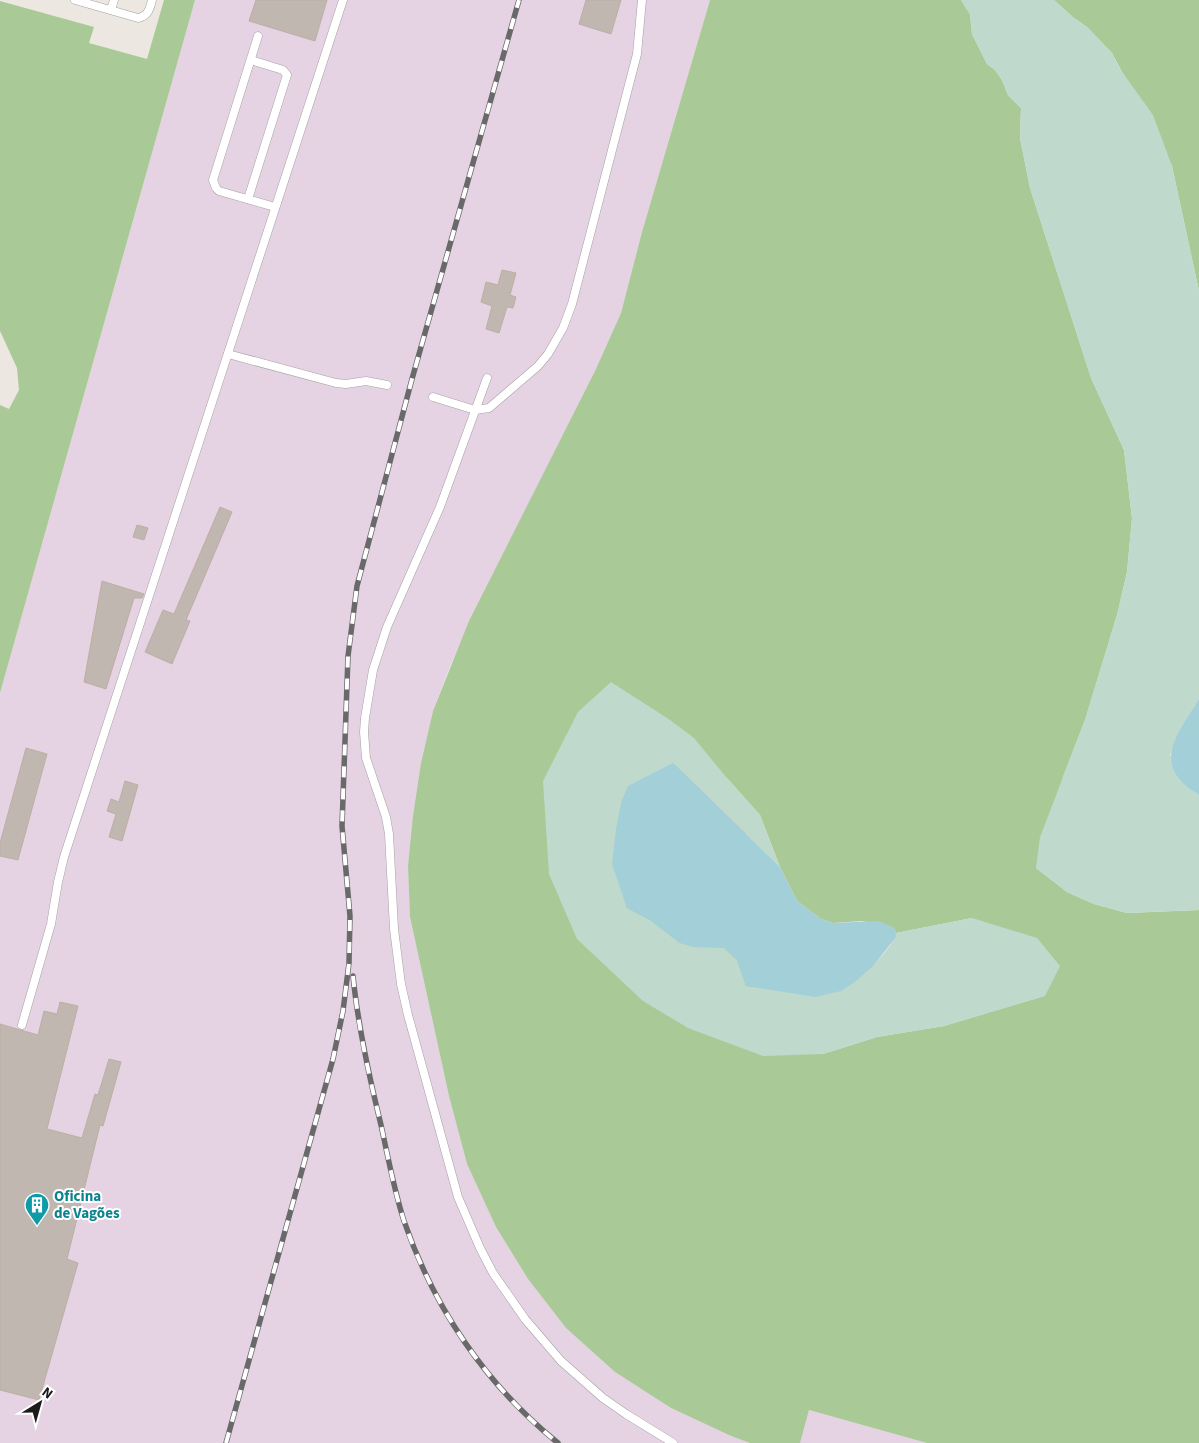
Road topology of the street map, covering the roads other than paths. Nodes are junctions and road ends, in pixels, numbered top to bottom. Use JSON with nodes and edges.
{"nodes":[{"id":1,"x":75,"y":0,"type":"edge"},
{"id":2,"x":114,"y":0,"type":"edge"},
{"id":3,"x":152,"y":0,"type":"edge"},
{"id":4,"x":343,"y":0,"type":"edge"},
{"id":5,"x":642,"y":0,"type":"edge"},
{"id":6,"x":111,"y":10,"type":"junction"},
{"id":7,"x":258,"y":36,"type":"dead end"},
{"id":8,"x":251,"y":60,"type":"junction"},
{"id":9,"x":248,"y":199,"type":"junction"},
{"id":10,"x":276,"y":207,"type":"junction"},
{"id":11,"x":228,"y":354,"type":"junction"},
{"id":12,"x":487,"y":378,"type":"dead end"},
{"id":13,"x":387,"y":385,"type":"dead end"},
{"id":14,"x":432,"y":398,"type":"dead end"},
{"id":15,"x":475,"y":410,"type":"junction"},
{"id":16,"x":22,"y":1025,"type":"dead end"},
{"id":17,"x":674,"y":1443,"type":"edge"}],
"edges":[{"from":1,"to":6,"type":"lane"},
{"from":2,"to":6,"type":"lane"},
{"from":3,"to":6,"type":"lane"},
{"from":4,"to":10,"type":"lane"},
{"from":5,"to":15,"type":"lane"},
{"from":7,"to":8,"type":"lane"},
{"from":8,"to":9,"type":"lane"},
{"from":8,"to":9,"type":"lane"},
{"from":9,"to":10,"type":"lane"},
{"from":10,"to":11,"type":"lane"},
{"from":11,"to":13,"type":"lane"},
{"from":11,"to":16,"type":"lane"},
{"from":12,"to":15,"type":"lane"},
{"from":14,"to":15,"type":"lane"},
{"from":15,"to":17,"type":"lane"}]}
